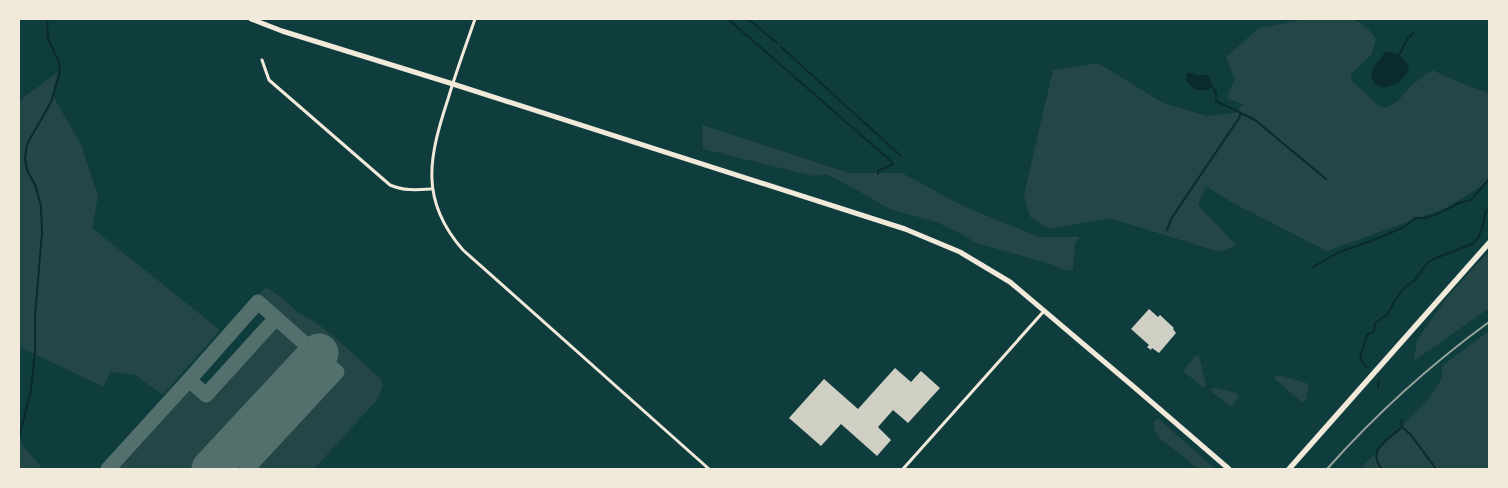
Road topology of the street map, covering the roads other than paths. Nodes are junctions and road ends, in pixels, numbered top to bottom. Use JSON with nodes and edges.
{"nodes":[{"id":1,"x":251,"y":19,"type":"edge"},
{"id":2,"x":475,"y":19,"type":"edge"},
{"id":3,"x":262,"y":60,"type":"dead end"},
{"id":4,"x":453,"y":84,"type":"junction"},
{"id":5,"x":432,"y":188,"type":"junction"},
{"id":6,"x":1489,"y":243,"type":"edge"},
{"id":7,"x":1045,"y":311,"type":"junction"},
{"id":8,"x":709,"y":469,"type":"edge"},
{"id":9,"x":903,"y":469,"type":"edge"},
{"id":10,"x":1229,"y":469,"type":"edge"},
{"id":11,"x":1288,"y":469,"type":"edge"}],
"edges":[{"from":1,"to":4,"type":"main road"},
{"from":2,"to":4,"type":"street"},
{"from":3,"to":5,"type":"street"},
{"from":4,"to":5,"type":"street"},
{"from":4,"to":7,"type":"main road"},
{"from":5,"to":8,"type":"street"},
{"from":6,"to":11,"type":"main road"},
{"from":7,"to":9,"type":"street"},
{"from":7,"to":10,"type":"main road"}]}
